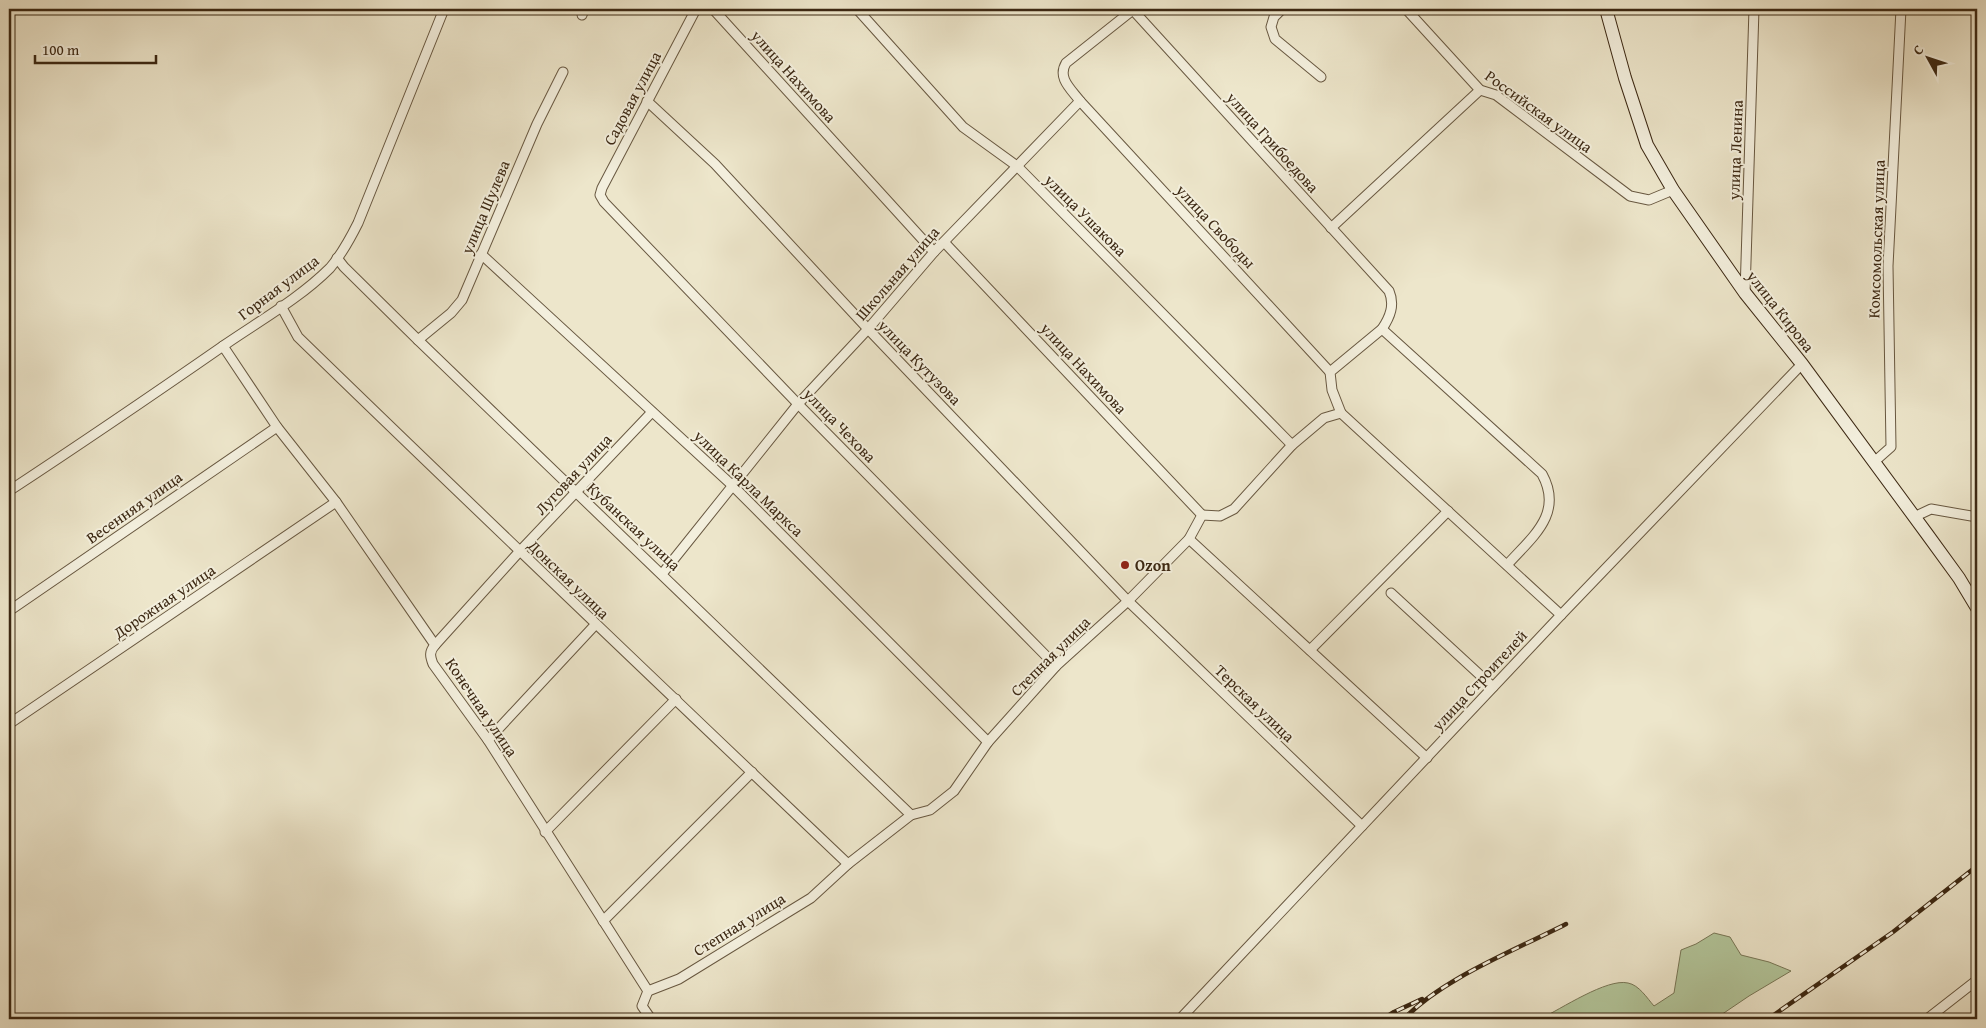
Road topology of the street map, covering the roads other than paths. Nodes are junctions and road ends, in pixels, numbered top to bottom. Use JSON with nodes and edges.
{"nodes":[{"id":1,"x":444,"y":9,"type":"edge"},
{"id":2,"x":696,"y":9,"type":"edge"},
{"id":3,"x":713,"y":9,"type":"edge"},
{"id":4,"x":857,"y":9,"type":"edge"},
{"id":5,"x":1133,"y":9,"type":"edge"},
{"id":6,"x":1282,"y":9,"type":"edge"},
{"id":7,"x":1406,"y":9,"type":"edge"},
{"id":8,"x":1606,"y":9,"type":"edge"},
{"id":9,"x":1754,"y":9,"type":"edge"},
{"id":10,"x":1901,"y":9,"type":"edge"},
{"id":11,"x":563,"y":72,"type":"dead end"},
{"id":12,"x":1321,"y":77,"type":"dead end"},
{"id":13,"x":1480,"y":90,"type":"junction"},
{"id":14,"x":647,"y":101,"type":"junction"},
{"id":15,"x":1080,"y":101,"type":"junction"},
{"id":16,"x":1017,"y":166,"type":"junction"},
{"id":17,"x":1673,"y":190,"type":"junction"},
{"id":18,"x":604,"y":202,"type":"joint"},
{"id":19,"x":1330,"y":228,"type":"junction"},
{"id":20,"x":944,"y":242,"type":"junction"},
{"id":21,"x":934,"y":252,"type":"junction"},
{"id":22,"x":481,"y":254,"type":"junction"},
{"id":23,"x":337,"y":258,"type":"junction"},
{"id":24,"x":1745,"y":292,"type":"junction"},
{"id":25,"x":281,"y":306,"type":"junction"},
{"id":26,"x":868,"y":329,"type":"junction"},
{"id":27,"x":1382,"y":329,"type":"junction"},
{"id":28,"x":418,"y":340,"type":"junction"},
{"id":29,"x":223,"y":346,"type":"junction"},
{"id":30,"x":1802,"y":364,"type":"junction"},
{"id":31,"x":1330,"y":372,"type":"junction"},
{"id":32,"x":798,"y":404,"type":"junction"},
{"id":33,"x":652,"y":412,"type":"junction"},
{"id":34,"x":1340,"y":413,"type":"junction"},
{"id":35,"x":276,"y":427,"type":"junction"},
{"id":36,"x":1292,"y":445,"type":"junction"},
{"id":37,"x":1874,"y":462,"type":"junction"},
{"id":38,"x":733,"y":486,"type":"junction"},
{"id":39,"x":9,"y":490,"type":"edge"},
{"id":40,"x":576,"y":492,"type":"junction"},
{"id":41,"x":336,"y":502,"type":"junction"},
{"id":42,"x":1448,"y":511,"type":"junction"},
{"id":43,"x":1202,"y":515,"type":"junction"},
{"id":44,"x":1914,"y":517,"type":"junction"},
{"id":45,"x":1977,"y":517,"type":"edge"},
{"id":46,"x":1189,"y":539,"type":"junction"},
{"id":47,"x":519,"y":552,"type":"junction"},
{"id":48,"x":1507,"y":564,"type":"junction"},
{"id":49,"x":662,"y":574,"type":"junction"},
{"id":50,"x":1391,"y":593,"type":"dead end"},
{"id":51,"x":1128,"y":601,"type":"junction"},
{"id":52,"x":1977,"y":608,"type":"edge"},
{"id":53,"x":9,"y":611,"type":"edge"},
{"id":54,"x":1561,"y":615,"type":"junction"},
{"id":55,"x":595,"y":624,"type":"junction"},
{"id":56,"x":435,"y":645,"type":"junction"},
{"id":57,"x":1310,"y":650,"type":"junction"},
{"id":58,"x":1056,"y":666,"type":"junction"},
{"id":59,"x":1493,"y":687,"type":"junction"},
{"id":60,"x":676,"y":699,"type":"junction"},
{"id":61,"x":9,"y":724,"type":"edge"},
{"id":62,"x":488,"y":740,"type":"junction"},
{"id":63,"x":988,"y":742,"type":"junction"},
{"id":64,"x":1427,"y":758,"type":"junction"},
{"id":65,"x":752,"y":772,"type":"junction"},
{"id":66,"x":911,"y":815,"type":"junction"},
{"id":67,"x":1362,"y":826,"type":"junction"},
{"id":68,"x":545,"y":832,"type":"junction"},
{"id":69,"x":848,"y":864,"type":"junction"},
{"id":70,"x":603,"y":921,"type":"junction"},
{"id":71,"x":1977,"y":980,"type":"edge"},
{"id":72,"x":648,"y":991,"type":"junction"},
{"id":73,"x":651,"y":1019,"type":"edge"},
{"id":74,"x":1180,"y":1019,"type":"edge"},
{"id":75,"x":1926,"y":1019,"type":"edge"}],
"edges":[{"from":1,"to":23,"type":"street","name":"Горная улица"},
{"from":2,"to":14,"type":"street","name":"Садовая улица"},
{"from":3,"to":21,"type":"street","name":"улица Нахимова"},
{"from":4,"to":16,"type":"street","name":"улица Ушакова"},
{"from":5,"to":15,"type":"street"},
{"from":5,"to":19,"type":"street","name":"улица Грибоедова"},
{"from":6,"to":12,"type":"street"},
{"from":7,"to":13,"type":"street","name":"Российская улица"},
{"from":8,"to":17,"type":"main road","name":"улица Кирова"},
{"from":9,"to":24,"type":"street","name":"улица Ленина"},
{"from":10,"to":37,"type":"street","name":"Комсомольская улица"},
{"from":11,"to":22,"type":"street","name":"улица Шулева"},
{"from":13,"to":17,"type":"street","name":"Российская улица"},
{"from":13,"to":19,"type":"street"},
{"from":14,"to":18,"type":"street","name":"Садовая улица"},
{"from":14,"to":26,"type":"street","name":"улица Кутузова"},
{"from":15,"to":16,"type":"street","name":"Школьная улица"},
{"from":15,"to":31,"type":"street","name":"улица Свободы"},
{"from":16,"to":20,"type":"street","name":"Школьная улица"},
{"from":16,"to":36,"type":"street","name":"улица Ушакова"},
{"from":17,"to":24,"type":"main road","name":"улица Кирова"},
{"from":18,"to":32,"type":"street","name":"улица Чехова"},
{"from":19,"to":27,"type":"street","name":"улица Грибоедова"},
{"from":20,"to":21,"type":"street","name":"Школьная улица"},
{"from":20,"to":43,"type":"street","name":"улица Нахимова"},
{"from":21,"to":26,"type":"street","name":"Школьная улица"},
{"from":22,"to":28,"type":"street","name":"улица Шулева"},
{"from":22,"to":33,"type":"street","name":"улица Карла Маркса"},
{"from":23,"to":25,"type":"street","name":"Горная улица"},
{"from":23,"to":28,"type":"street","name":"Кубанская улица"},
{"from":24,"to":30,"type":"main road","name":"улица Кирова"},
{"from":25,"to":29,"type":"street","name":"Горная улица"},
{"from":25,"to":47,"type":"street","name":"Донская улица"},
{"from":26,"to":32,"type":"street","name":"Школьная улица"},
{"from":26,"to":51,"type":"street","name":"улица Кутузова"},
{"from":27,"to":31,"type":"street"},
{"from":27,"to":48,"type":"street"},
{"from":28,"to":40,"type":"street","name":"Кубанская улица"},
{"from":29,"to":35,"type":"street","name":"Конечная улица"},
{"from":29,"to":39,"type":"street","name":"Горная улица"},
{"from":30,"to":37,"type":"main road","name":"улица Кирова"},
{"from":30,"to":54,"type":"street","name":"улица Строителей"},
{"from":31,"to":34,"type":"street"},
{"from":32,"to":38,"type":"street","name":"Школьная улица"},
{"from":32,"to":58,"type":"street","name":"улица Чехова"},
{"from":33,"to":38,"type":"street","name":"улица Карла Маркса"},
{"from":33,"to":40,"type":"street","name":"Луговая улица"},
{"from":34,"to":36,"type":"street"},
{"from":34,"to":42,"type":"street"},
{"from":35,"to":41,"type":"street","name":"Конечная улица"},
{"from":35,"to":53,"type":"street","name":"Весенняя улица"},
{"from":36,"to":43,"type":"street"},
{"from":37,"to":44,"type":"main road","name":"улица Кирова"},
{"from":38,"to":49,"type":"street","name":"Школьная улица"},
{"from":38,"to":63,"type":"street","name":"улица Карла Маркса"},
{"from":40,"to":47,"type":"street","name":"Луговая улица"},
{"from":40,"to":49,"type":"street","name":"Кубанская улица"},
{"from":41,"to":56,"type":"street","name":"Конечная улица"},
{"from":41,"to":61,"type":"street","name":"Дорожная улица"},
{"from":42,"to":48,"type":"street"},
{"from":42,"to":57,"type":"street"},
{"from":43,"to":46,"type":"street","name":"Степная улица"},
{"from":44,"to":45,"type":"street"},
{"from":44,"to":52,"type":"main road","name":"улица Кирова"},
{"from":46,"to":51,"type":"street","name":"Степная улица"},
{"from":46,"to":57,"type":"street"},
{"from":47,"to":55,"type":"street","name":"Донская улица"},
{"from":47,"to":56,"type":"street","name":"Луговая улица"},
{"from":48,"to":54,"type":"street"},
{"from":49,"to":66,"type":"street","name":"Кубанская улица"},
{"from":50,"to":59,"type":"street"},
{"from":51,"to":58,"type":"street","name":"Степная улица"},
{"from":51,"to":67,"type":"street","name":"Терская улица"},
{"from":54,"to":59,"type":"street","name":"улица Строителей"},
{"from":55,"to":60,"type":"street","name":"Донская улица"},
{"from":55,"to":62,"type":"street"},
{"from":56,"to":62,"type":"street","name":"Конечная улица"},
{"from":57,"to":64,"type":"street"},
{"from":58,"to":63,"type":"street","name":"Степная улица"},
{"from":59,"to":64,"type":"street","name":"улица Строителей"},
{"from":60,"to":65,"type":"street","name":"Донская улица"},
{"from":60,"to":68,"type":"street"},
{"from":62,"to":68,"type":"street","name":"Конечная улица"},
{"from":63,"to":66,"type":"street","name":"Степная улица"},
{"from":64,"to":67,"type":"street","name":"улица Строителей"},
{"from":65,"to":69,"type":"street","name":"Донская улица"},
{"from":65,"to":70,"type":"street"},
{"from":66,"to":69,"type":"street","name":"Степная улица"},
{"from":67,"to":74,"type":"street","name":"улица Строителей"},
{"from":68,"to":70,"type":"street","name":"Конечная улица"},
{"from":69,"to":72,"type":"street","name":"Степная улица"},
{"from":70,"to":72,"type":"street","name":"Конечная улица"},
{"from":71,"to":75,"type":"street"},
{"from":72,"to":73,"type":"street"}]}
